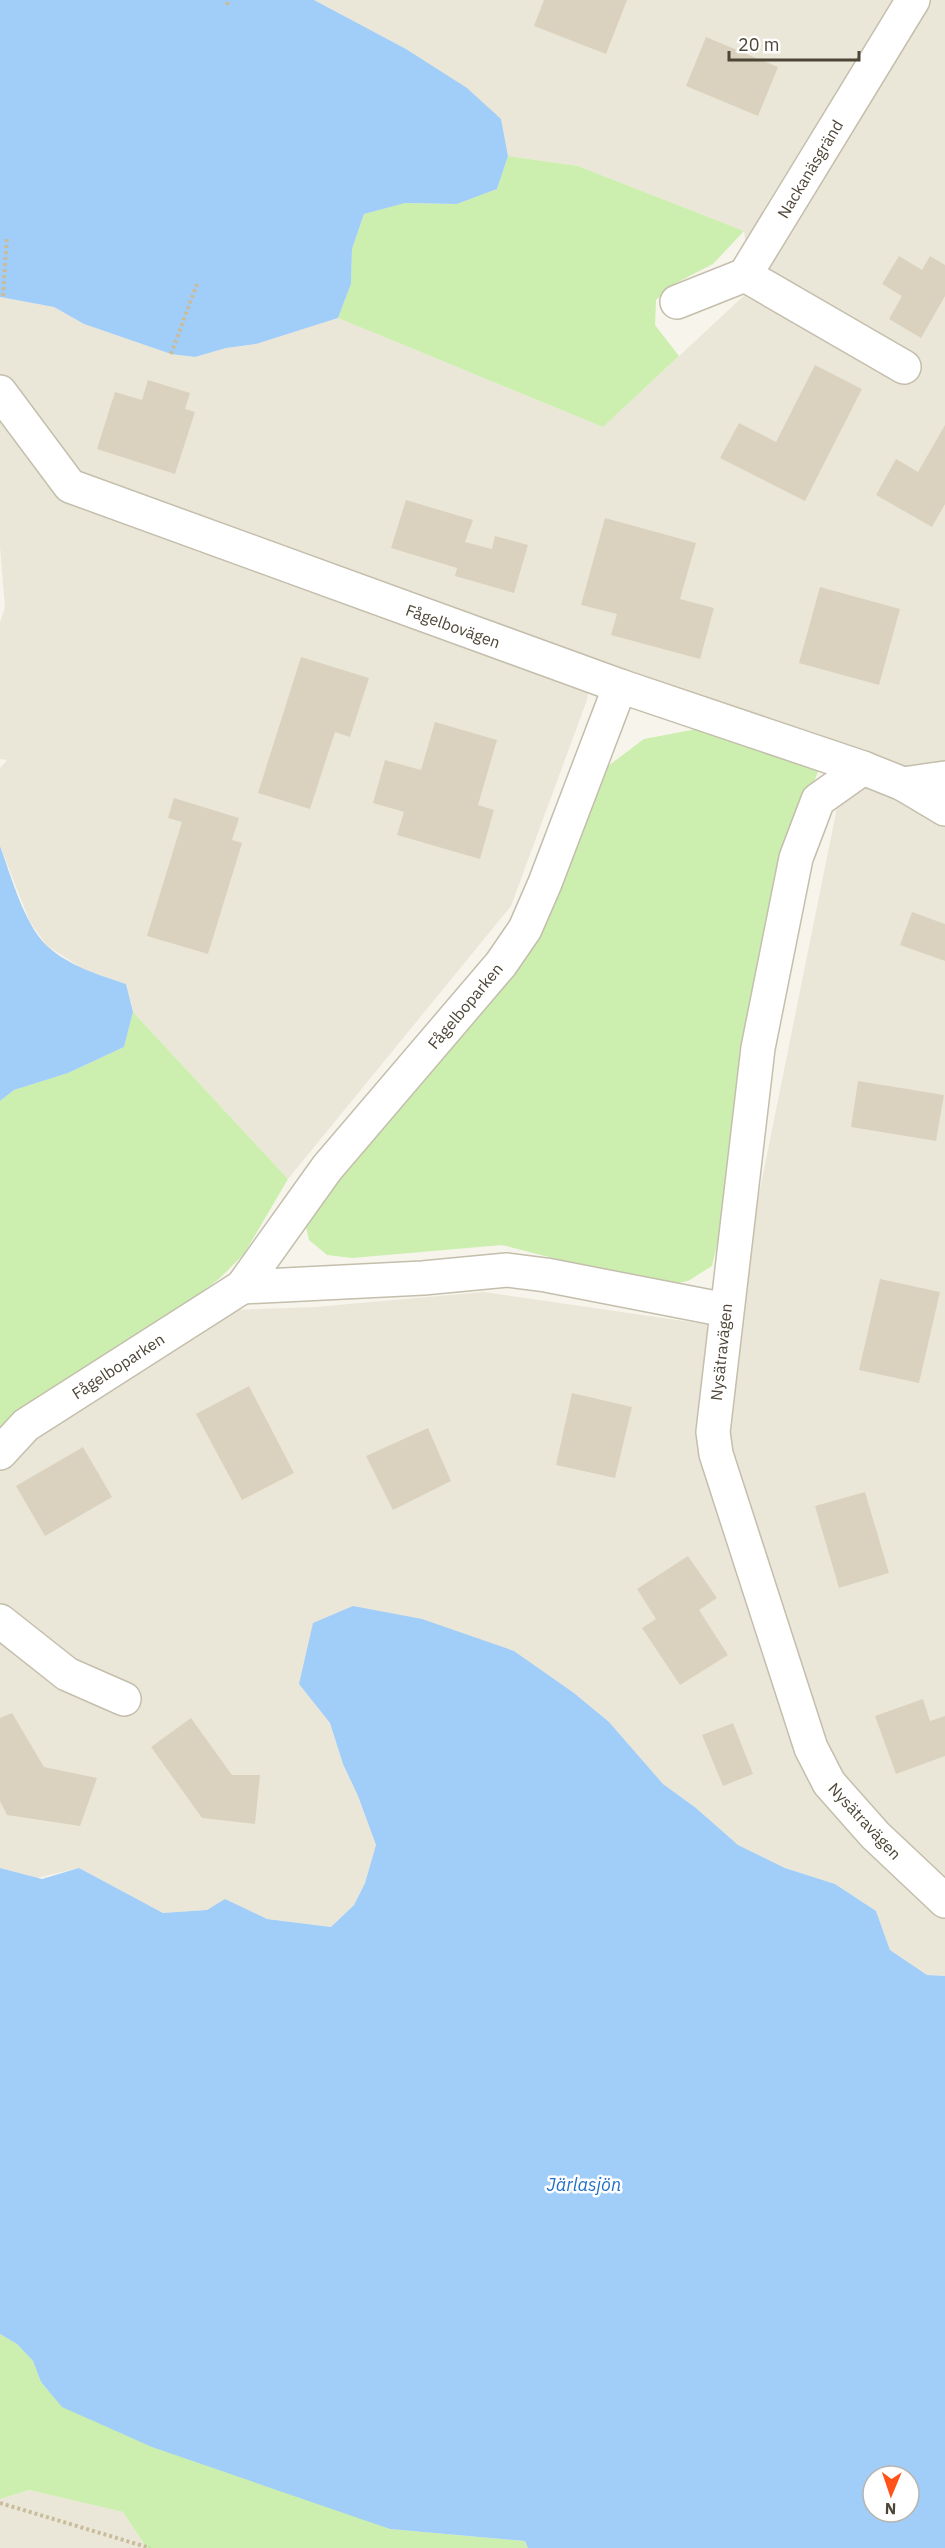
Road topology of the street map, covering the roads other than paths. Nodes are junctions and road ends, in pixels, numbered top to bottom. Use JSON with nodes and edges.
{"nodes":[{"id":1,"x":913,"y":0,"type":"edge"},
{"id":2,"x":745,"y":274,"type":"junction"},
{"id":3,"x":676,"y":302,"type":"dead end"},
{"id":4,"x":904,"y":367,"type":"dead end"},
{"id":5,"x":0,"y":392,"type":"edge"},
{"id":6,"x":620,"y":686,"type":"junction"},
{"id":7,"x":862,"y":768,"type":"junction"},
{"id":8,"x":945,"y":778,"type":"edge"},
{"id":9,"x":903,"y":784,"type":"junction"},
{"id":10,"x":945,"y":808,"type":"edge"},
{"id":11,"x":242,"y":1287,"type":"junction"},
{"id":12,"x":726,"y":1310,"type":"junction"},
{"id":13,"x":0,"y":1453,"type":"edge"},
{"id":14,"x":0,"y":1622,"type":"edge"},
{"id":15,"x":124,"y":1699,"type":"dead end"},
{"id":16,"x":945,"y":1901,"type":"edge"}],
"edges":[{"from":1,"to":2,"type":"street","name":"Nackanäsgränd"},
{"from":2,"to":3,"type":"street"},
{"from":2,"to":4,"type":"street"},
{"from":5,"to":6,"type":"street","name":"Fågelbovägen"},
{"from":6,"to":7,"type":"street","name":"Fågelbovägen"},
{"from":6,"to":11,"type":"street","name":"Fågelboparken"},
{"from":7,"to":9,"type":"street","name":"Fågelbovägen"},
{"from":7,"to":12,"type":"street","name":"Nysätravägen"},
{"from":8,"to":9,"type":"street"},
{"from":9,"to":10,"type":"street","name":"Fågelbovägen"},
{"from":11,"to":12,"type":"street","name":"Fågelboparken"},
{"from":11,"to":13,"type":"street","name":"Fågelboparken"},
{"from":12,"to":16,"type":"street","name":"Nysätravägen"},
{"from":14,"to":15,"type":"street"}]}
